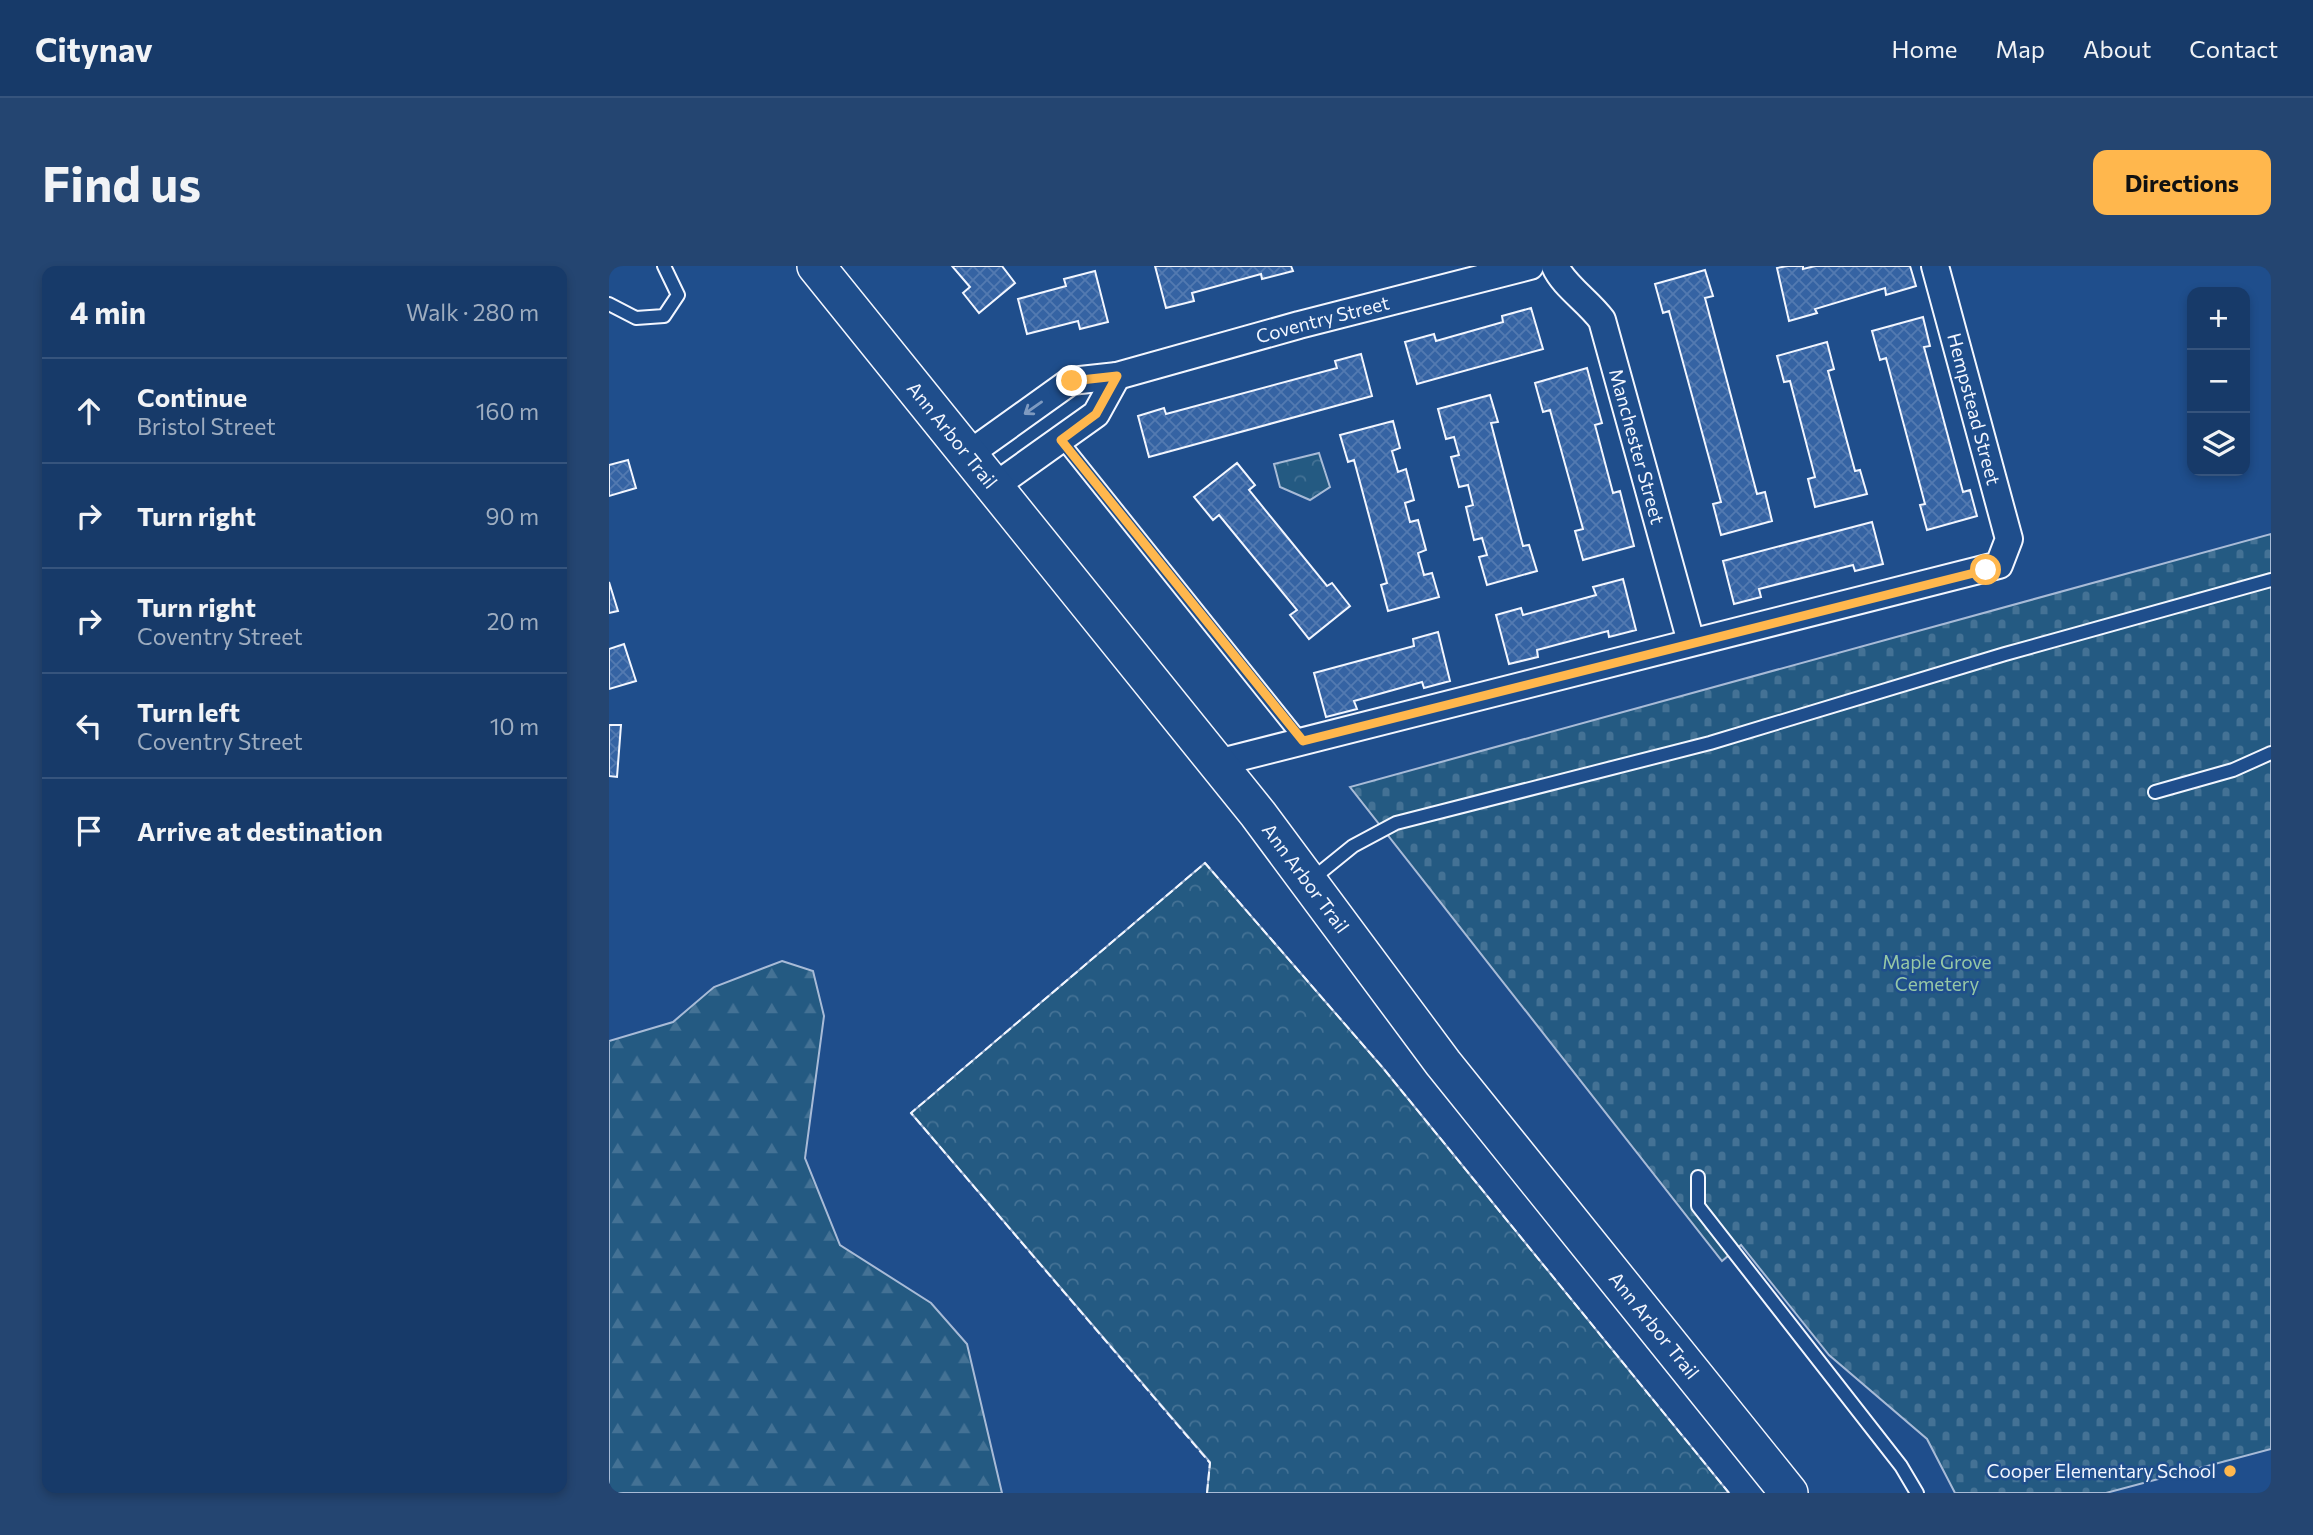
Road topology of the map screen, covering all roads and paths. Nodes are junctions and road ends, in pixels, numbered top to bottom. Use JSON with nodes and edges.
{"nodes":[{"id":1,"x":664,"y":266,"type":"edge"},
{"id":2,"x":816,"y":266,"type":"edge"},
{"id":3,"x":1530,"y":266,"type":"edge"},
{"id":4,"x":1555,"y":266,"type":"edge"},
{"id":5,"x":1935,"y":266,"type":"edge"},
{"id":6,"x":609,"y":304,"type":"edge"},
{"id":7,"x":1117,"y":376,"type":"junction"},
{"id":8,"x":1061,"y":440,"type":"junction"},
{"id":9,"x":969,"y":454,"type":"junction"},
{"id":10,"x":995,"y":486,"type":"junction"},
{"id":11,"x":2271,"y":580,"type":"edge"},
{"id":12,"x":1691,"y":642,"type":"junction"},
{"id":13,"x":1303,"y":741,"type":"junction"},
{"id":14,"x":2271,"y":753,"type":"edge"},
{"id":15,"x":1216,"y":763,"type":"junction"},
{"id":16,"x":2155,"y":792,"type":"dead end"},
{"id":17,"x":1308,"y":882,"type":"junction"},
{"id":18,"x":1698,"y":1177,"type":"dead end"},
{"id":19,"x":1789,"y":1493,"type":"edge"},
{"id":20,"x":1917,"y":1493,"type":"edge"}],
"edges":[{"from":1,"to":6,"type":"lane"},
{"from":2,"to":9,"type":"street","name":"Ann Arbor Trail"},
{"from":3,"to":7,"type":"street","name":"Coventry Street"},
{"from":4,"to":12,"type":"street","name":"Manchester Street"},
{"from":5,"to":12,"type":"street","name":"Hempstead Street"},
{"from":7,"to":8,"type":"street"},
{"from":7,"to":9,"type":"street","name":"Coventry Street","one_way":true},
{"from":8,"to":10,"type":"street"},
{"from":8,"to":13,"type":"lane"},
{"from":9,"to":10,"type":"street","name":"Ann Arbor Trail"},
{"from":10,"to":15,"type":"street","name":"Ann Arbor Trail"},
{"from":11,"to":17,"type":"lane"},
{"from":12,"to":13,"type":"street"},
{"from":13,"to":15,"type":"street"},
{"from":14,"to":16,"type":"lane"},
{"from":15,"to":17,"type":"street","name":"Ann Arbor Trail"},
{"from":17,"to":19,"type":"street","name":"Ann Arbor Trail"},
{"from":18,"to":20,"type":"lane"}]}
